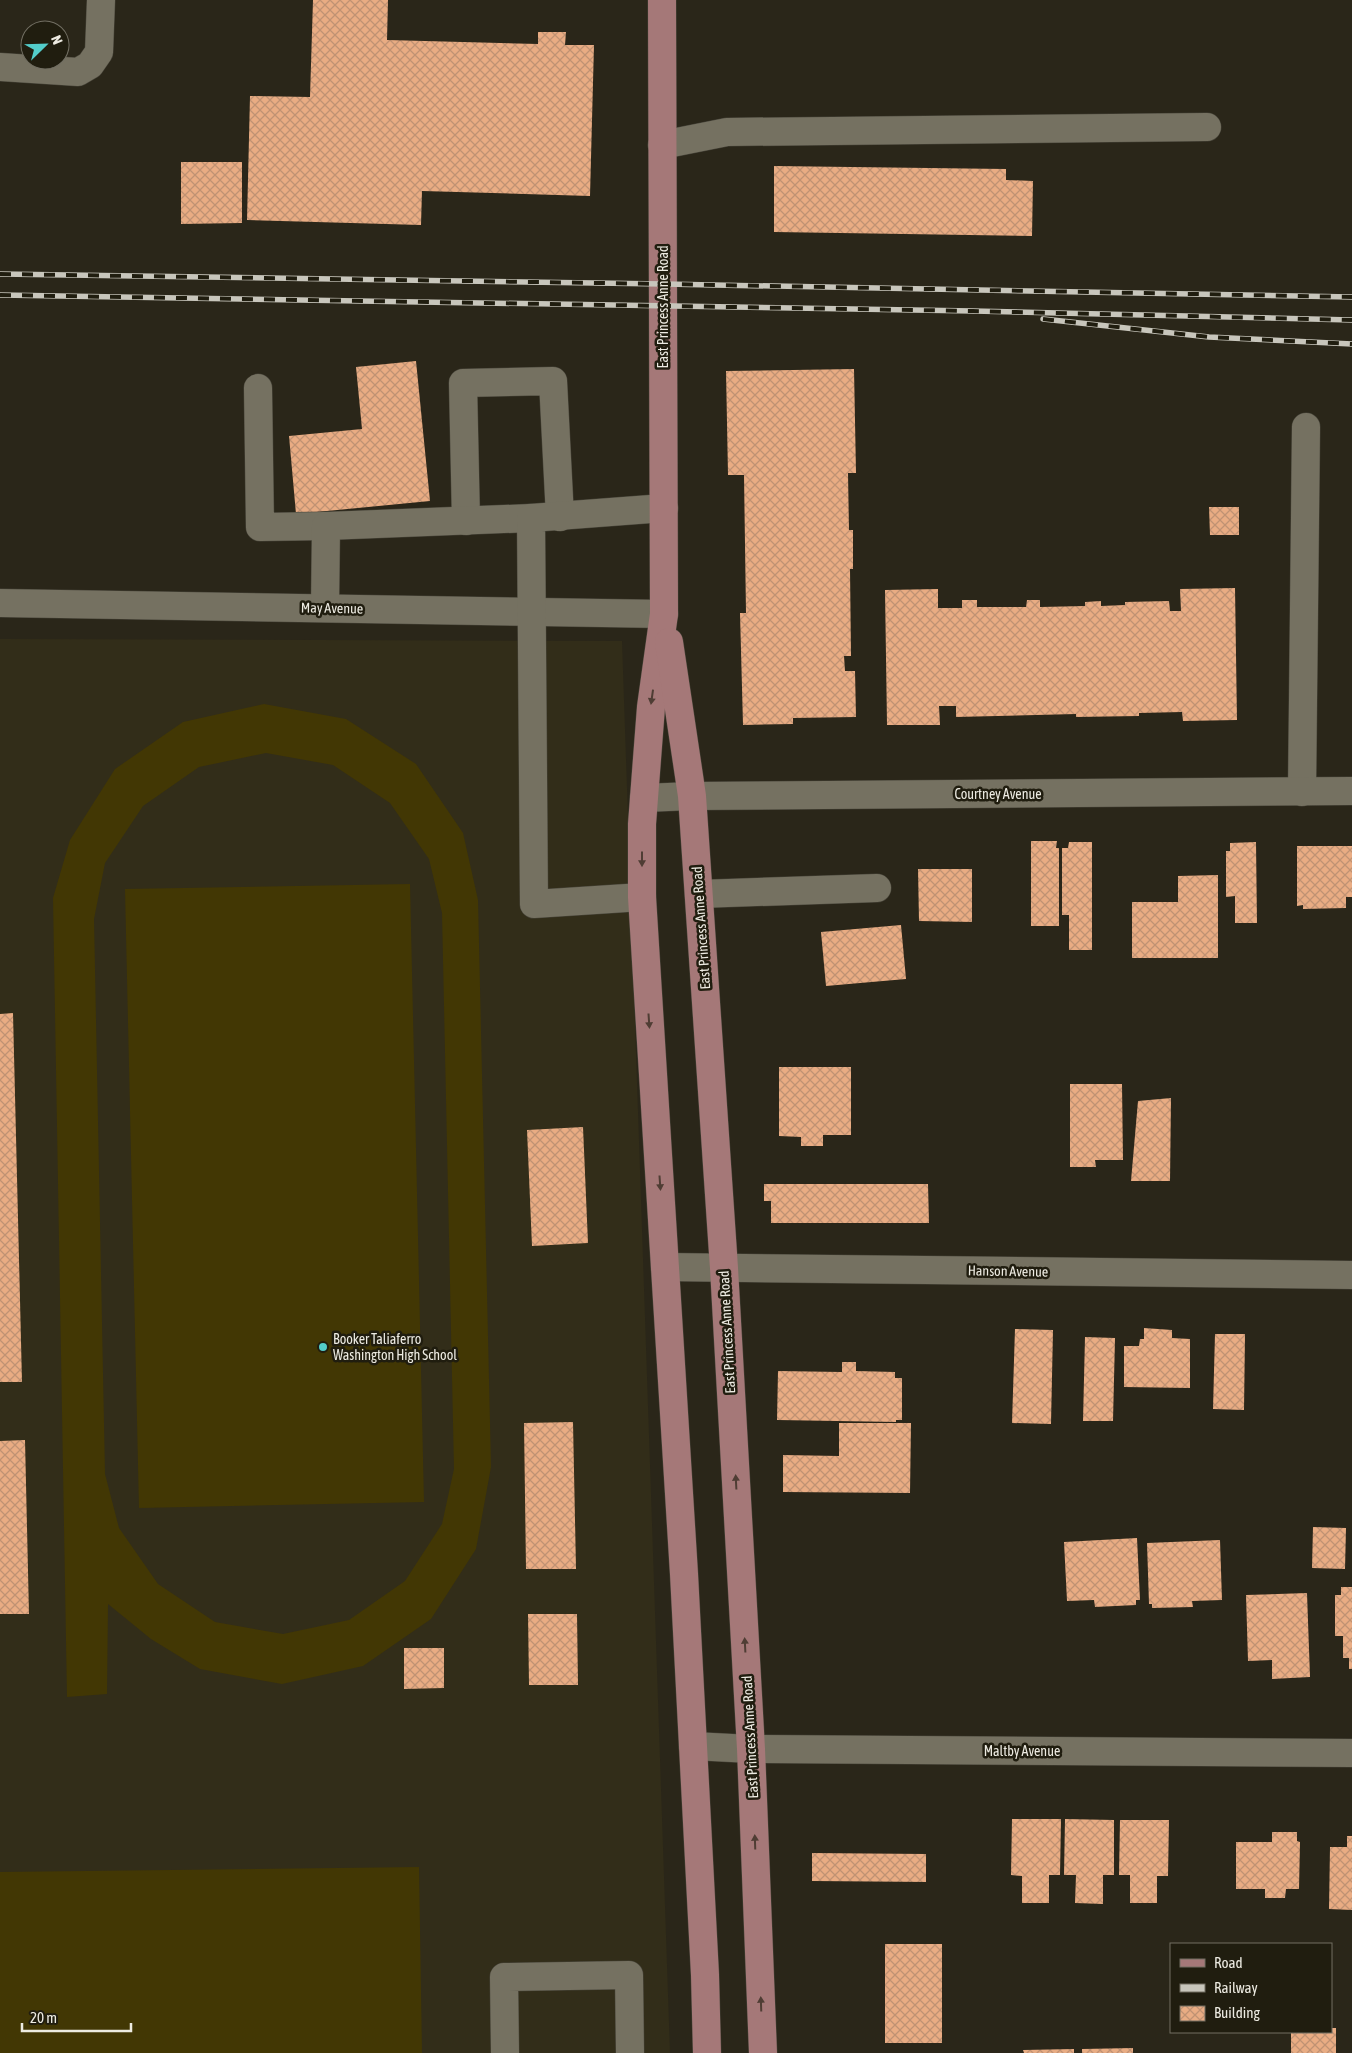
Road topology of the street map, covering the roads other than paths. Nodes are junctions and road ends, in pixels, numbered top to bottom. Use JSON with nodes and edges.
{"nodes":[{"id":1,"x":101,"y":0,"type":"edge"},
{"id":2,"x":662,"y":0,"type":"edge"},
{"id":3,"x":0,"y":66,"type":"edge"},
{"id":4,"x":1207,"y":127,"type":"dead end"},
{"id":5,"x":662,"y":145,"type":"junction"},
{"id":6,"x":258,"y":388,"type":"dead end"},
{"id":7,"x":1306,"y":427,"type":"dead end"},
{"id":8,"x":664,"y":508,"type":"junction"},
{"id":9,"x":560,"y":517,"type":"junction"},
{"id":10,"x":531,"y":518,"type":"junction"},
{"id":11,"x":466,"y":521,"type":"junction"},
{"id":12,"x":326,"y":526,"type":"junction"},
{"id":13,"x":0,"y":602,"type":"edge"},
{"id":14,"x":325,"y":608,"type":"junction"},
{"id":15,"x":533,"y":612,"type":"junction"},
{"id":16,"x":664,"y":614,"type":"junction"},
{"id":17,"x":1352,"y":791,"type":"edge"},
{"id":18,"x":1302,"y":792,"type":"junction"},
{"id":19,"x":692,"y":796,"type":"junction"},
{"id":20,"x":644,"y":798,"type":"junction"},
{"id":21,"x":877,"y":888,"type":"dead end"},
{"id":22,"x":699,"y":894,"type":"junction"},
{"id":23,"x":642,"y":897,"type":"junction"},
{"id":24,"x":665,"y":1266,"type":"junction"},
{"id":25,"x":724,"y":1268,"type":"junction"},
{"id":26,"x":1352,"y":1275,"type":"edge"},
{"id":27,"x":693,"y":1746,"type":"junction"},
{"id":28,"x":751,"y":1749,"type":"junction"},
{"id":29,"x":1352,"y":1753,"type":"edge"},
{"id":30,"x":505,"y":2053,"type":"edge"},
{"id":31,"x":630,"y":2053,"type":"edge"},
{"id":32,"x":706,"y":2053,"type":"edge"},
{"id":33,"x":764,"y":2053,"type":"edge"}],
"edges":[{"from":1,"to":3,"type":"street"},
{"from":2,"to":5,"type":"main road","name":"East Princess Anne Road"},
{"from":4,"to":5,"type":"street"},
{"from":5,"to":8,"type":"main road","name":"East Princess Anne Road"},
{"from":6,"to":12,"type":"street"},
{"from":7,"to":18,"type":"street"},
{"from":8,"to":9,"type":"street"},
{"from":8,"to":16,"type":"main road","name":"East Princess Anne Road"},
{"from":9,"to":10,"type":"street"},
{"from":9,"to":11,"type":"street"},
{"from":10,"to":11,"type":"street"},
{"from":10,"to":15,"type":"street"},
{"from":11,"to":12,"type":"street"},
{"from":12,"to":14,"type":"street"},
{"from":13,"to":14,"type":"street","name":"May Avenue"},
{"from":14,"to":15,"type":"street","name":"May Avenue"},
{"from":15,"to":16,"type":"street","name":"May Avenue"},
{"from":15,"to":23,"type":"street"},
{"from":16,"to":19,"type":"main road","name":"East Princess Anne Road"},
{"from":16,"to":20,"type":"main road","name":"East Princess Anne Road","one_way":true},
{"from":17,"to":18,"type":"street","name":"Courtney Avenue"},
{"from":18,"to":19,"type":"street","name":"Courtney Avenue"},
{"from":19,"to":20,"type":"street","name":"Courtney Avenue"},
{"from":19,"to":22,"type":"main road","name":"East Princess Anne Road"},
{"from":20,"to":23,"type":"main road","name":"East Princess Anne Road","one_way":true},
{"from":21,"to":22,"type":"street"},
{"from":22,"to":25,"type":"main road","name":"East Princess Anne Road"},
{"from":23,"to":24,"type":"main road","name":"East Princess Anne Road","one_way":true},
{"from":24,"to":25,"type":"street","name":"Hanson Avenue"},
{"from":24,"to":27,"type":"main road","name":"East Princess Anne Road"},
{"from":25,"to":26,"type":"street","name":"Hanson Avenue"},
{"from":28,"to":25,"type":"main road","name":"East Princess Anne Road","one_way":true},
{"from":27,"to":28,"type":"street","name":"Maltby Avenue"},
{"from":27,"to":32,"type":"main road","name":"East Princess Anne Road"},
{"from":28,"to":29,"type":"street","name":"Maltby Avenue"},
{"from":33,"to":28,"type":"main road","name":"East Princess Anne Road","one_way":true},
{"from":30,"to":31,"type":"street"}]}
